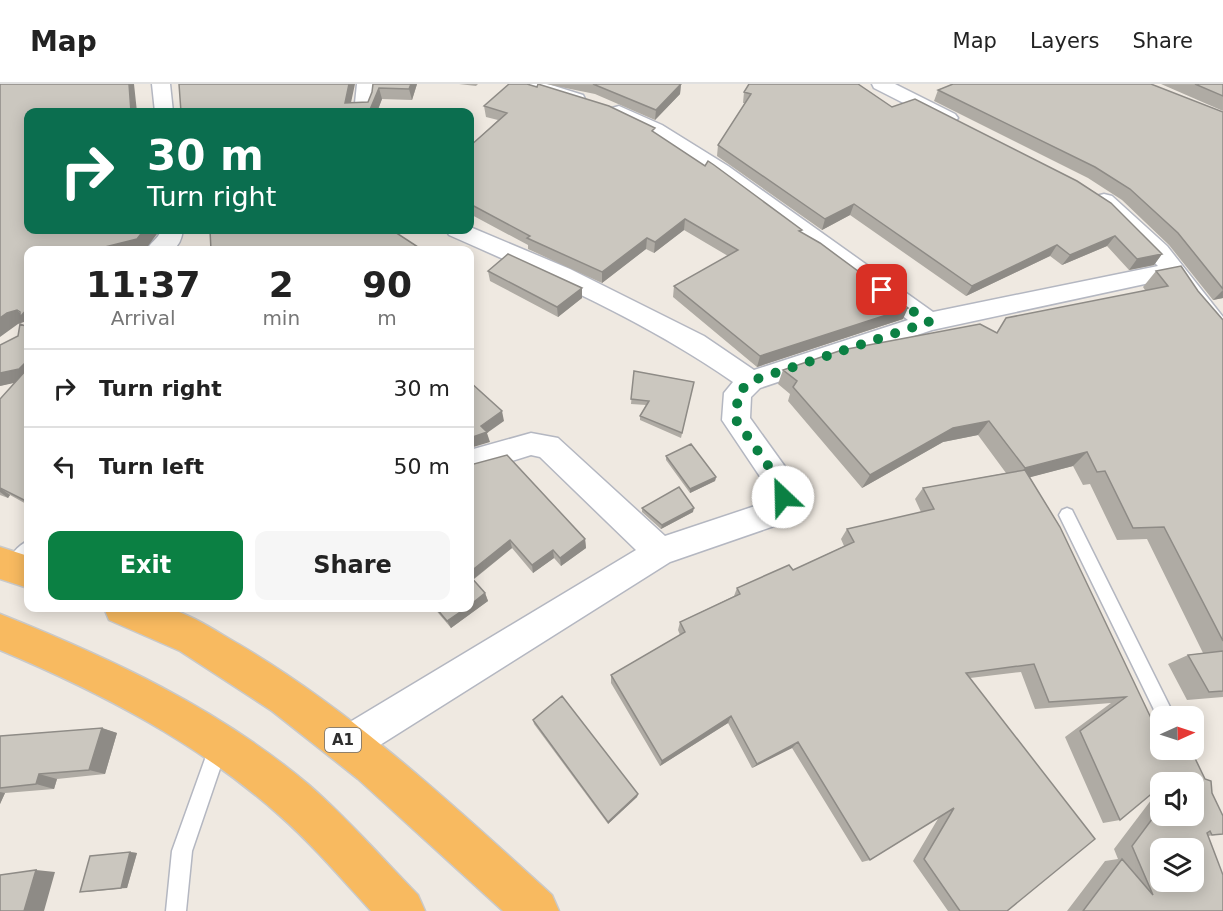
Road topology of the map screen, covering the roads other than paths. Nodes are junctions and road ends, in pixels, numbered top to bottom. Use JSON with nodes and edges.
{"nodes":[{"id":1,"x":161,"y":84,"type":"edge"},
{"id":2,"x":366,"y":84,"type":"edge"},
{"id":3,"x":530,"y":84,"type":"edge"},
{"id":4,"x":881,"y":84,"type":"edge"},
{"id":5,"x":164,"y":108,"type":"edge"},
{"id":6,"x":362,"y":108,"type":"edge"},
{"id":7,"x":964,"y":126,"type":"edge"},
{"id":8,"x":1088,"y":190,"type":"edge"},
{"id":9,"x":171,"y":234,"type":"edge"},
{"id":10,"x":466,"y":234,"type":"edge"},
{"id":11,"x":164,"y":246,"type":"edge"},
{"id":12,"x":1175,"y":270,"type":"junction"},
{"id":13,"x":1215,"y":313,"type":"edge"},
{"id":14,"x":929,"y":322,"type":"junction"},
{"id":15,"x":1223,"y":335,"type":"edge"},
{"id":16,"x":751,"y":381,"type":"junction"},
{"id":17,"x":474,"y":461,"type":"edge"},
{"id":18,"x":1067,"y":514,"type":"dead end"},
{"id":19,"x":660,"y":552,"type":"junction"},
{"id":20,"x":132,"y":612,"type":"edge"},
{"id":21,"x":0,"y":632,"type":"edge"},
{"id":22,"x":1161,"y":706,"type":"edge"},
{"id":23,"x":220,"y":742,"type":"junction"},
{"id":24,"x":348,"y":744,"type":"junction"},
{"id":25,"x":176,"y":911,"type":"edge"},
{"id":26,"x":402,"y":911,"type":"edge"},
{"id":27,"x":536,"y":911,"type":"edge"}],
"edges":[{"from":1,"to":5,"type":"street"},
{"from":2,"to":6,"type":"street"},
{"from":3,"to":14,"type":"street"},
{"from":4,"to":7,"type":"street"},
{"from":8,"to":12,"type":"street"},
{"from":9,"to":11,"type":"street"},
{"from":10,"to":16,"type":"street"},
{"from":12,"to":13,"type":"street"},
{"from":12,"to":14,"type":"street"},
{"from":13,"to":15,"type":"street"},
{"from":14,"to":16,"type":"street"},
{"from":16,"to":19,"type":"street"},
{"from":17,"to":19,"type":"street"},
{"from":18,"to":22,"type":"lane"},
{"from":19,"to":24,"type":"street"},
{"from":20,"to":24,"type":"highway","number":"A1"},
{"from":21,"to":23,"type":"highway"},
{"from":23,"to":25,"type":"lane"},
{"from":23,"to":26,"type":"highway"},
{"from":24,"to":27,"type":"highway","number":"A1"}]}
